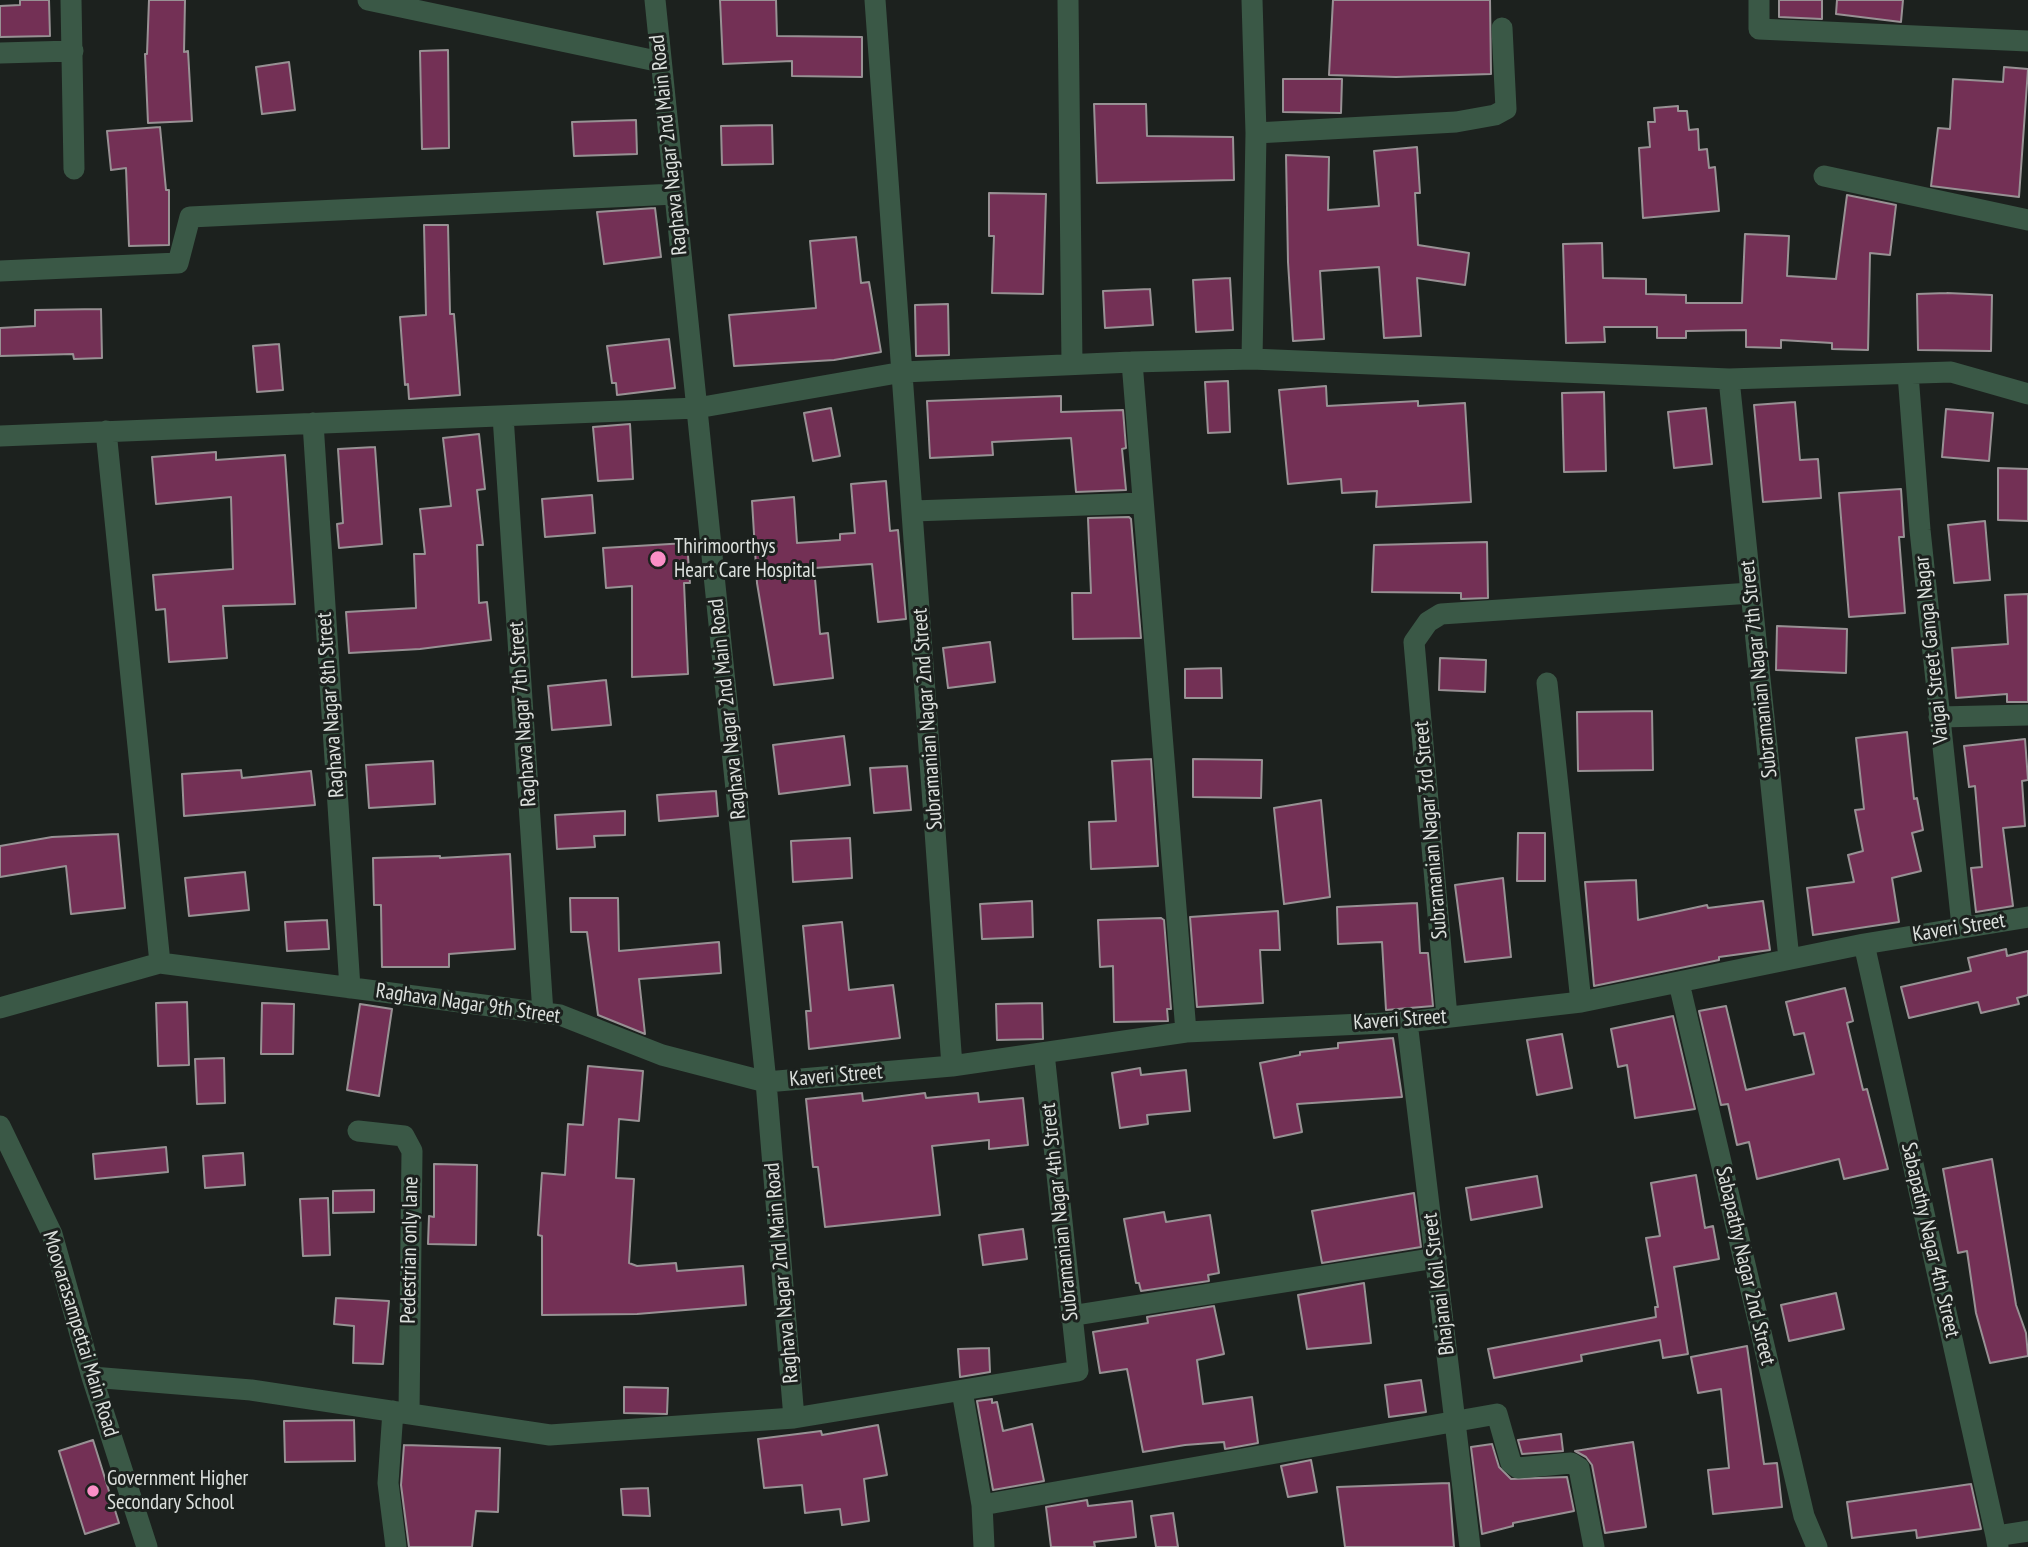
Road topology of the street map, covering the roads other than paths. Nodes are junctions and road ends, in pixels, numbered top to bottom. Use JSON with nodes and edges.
{"nodes":[{"id":1,"x":71,"y":0,"type":"edge"},
{"id":2,"x":368,"y":0,"type":"edge"},
{"id":3,"x":654,"y":0,"type":"edge"},
{"id":4,"x":875,"y":0,"type":"edge"},
{"id":5,"x":1068,"y":0,"type":"edge"},
{"id":6,"x":1252,"y":0,"type":"edge"},
{"id":7,"x":1759,"y":0,"type":"edge"},
{"id":8,"x":1502,"y":27,"type":"dead end"},
{"id":9,"x":2028,"y":41,"type":"edge"},
{"id":10,"x":74,"y":51,"type":"junction"},
{"id":11,"x":0,"y":53,"type":"edge"},
{"id":12,"x":661,"y":62,"type":"junction"},
{"id":13,"x":1256,"y":133,"type":"junction"},
{"id":14,"x":74,"y":169,"type":"dead end"},
{"id":15,"x":1824,"y":176,"type":"dead end"},
{"id":16,"x":674,"y":194,"type":"junction"},
{"id":17,"x":2028,"y":220,"type":"edge"},
{"id":18,"x":0,"y":271,"type":"edge"},
{"id":19,"x":1252,"y":359,"type":"junction"},
{"id":20,"x":1132,"y":362,"type":"junction"},
{"id":21,"x":1072,"y":364,"type":"junction"},
{"id":22,"x":903,"y":372,"type":"junction"},
{"id":23,"x":1908,"y":374,"type":"junction"},
{"id":24,"x":1729,"y":379,"type":"junction"},
{"id":25,"x":2028,"y":394,"type":"edge"},
{"id":26,"x":697,"y":408,"type":"junction"},
{"id":27,"x":503,"y":416,"type":"junction"},
{"id":28,"x":313,"y":423,"type":"junction"},
{"id":29,"x":106,"y":431,"type":"junction"},
{"id":30,"x":0,"y":436,"type":"edge"},
{"id":31,"x":1143,"y":503,"type":"junction"},
{"id":32,"x":913,"y":511,"type":"junction"},
{"id":33,"x":1751,"y":593,"type":"junction"},
{"id":34,"x":1547,"y":683,"type":"dead end"},
{"id":35,"x":2028,"y":715,"type":"edge"},
{"id":36,"x":1940,"y":717,"type":"junction"},
{"id":37,"x":2028,"y":917,"type":"edge"},
{"id":38,"x":1962,"y":926,"type":"junction"},
{"id":39,"x":1864,"y":944,"type":"junction"},
{"id":40,"x":1789,"y":959,"type":"junction"},
{"id":41,"x":160,"y":962,"type":"junction"},
{"id":42,"x":1679,"y":983,"type":"junction"},
{"id":43,"x":350,"y":988,"type":"junction"},
{"id":44,"x":1581,"y":1002,"type":"junction"},
{"id":45,"x":0,"y":1008,"type":"edge"},
{"id":46,"x":542,"y":1013,"type":"junction"},
{"id":47,"x":1447,"y":1017,"type":"junction"},
{"id":48,"x":1407,"y":1022,"type":"junction"},
{"id":49,"x":1185,"y":1032,"type":"junction"},
{"id":50,"x":1044,"y":1053,"type":"junction"},
{"id":51,"x":952,"y":1066,"type":"junction"},
{"id":52,"x":766,"y":1082,"type":"junction"},
{"id":53,"x":0,"y":1126,"type":"edge"},
{"id":54,"x":358,"y":1131,"type":"dead end"},
{"id":55,"x":1436,"y":1258,"type":"junction"},
{"id":56,"x":1070,"y":1316,"type":"junction"},
{"id":57,"x":92,"y":1377,"type":"junction"},
{"id":58,"x":962,"y":1391,"type":"junction"},
{"id":59,"x":401,"y":1412,"type":"junction"},
{"id":60,"x":794,"y":1418,"type":"junction"},
{"id":61,"x":1455,"y":1420,"type":"junction"},
{"id":62,"x":982,"y":1505,"type":"junction"},
{"id":63,"x":2028,"y":1531,"type":"edge"},
{"id":64,"x":1997,"y":1541,"type":"edge"},
{"id":65,"x":147,"y":1547,"type":"edge"},
{"id":66,"x":396,"y":1547,"type":"edge"},
{"id":67,"x":984,"y":1547,"type":"edge"},
{"id":68,"x":1470,"y":1547,"type":"edge"},
{"id":69,"x":1594,"y":1547,"type":"edge"},
{"id":70,"x":1817,"y":1547,"type":"edge"}],
"edges":[{"from":1,"to":10,"type":"street"},
{"from":2,"to":12,"type":"street"},
{"from":3,"to":12,"type":"street","name":"Raghava Nagar 2nd Main Road"},
{"from":4,"to":22,"type":"street","name":"Subramanian Nagar 2nd Street"},
{"from":5,"to":21,"type":"street"},
{"from":6,"to":13,"type":"street"},
{"from":7,"to":9,"type":"street"},
{"from":8,"to":13,"type":"street"},
{"from":10,"to":11,"type":"street"},
{"from":10,"to":14,"type":"street"},
{"from":12,"to":16,"type":"street","name":"Raghava Nagar 2nd Main Road"},
{"from":13,"to":19,"type":"street"},
{"from":15,"to":17,"type":"street"},
{"from":16,"to":18,"type":"street"},
{"from":16,"to":26,"type":"street","name":"Raghava Nagar 2nd Main Road"},
{"from":19,"to":20,"type":"street"},
{"from":19,"to":24,"type":"street"},
{"from":20,"to":21,"type":"street"},
{"from":20,"to":31,"type":"street"},
{"from":21,"to":22,"type":"street"},
{"from":22,"to":26,"type":"street"},
{"from":22,"to":32,"type":"street","name":"Subramanian Nagar 2nd Street"},
{"from":23,"to":24,"type":"street"},
{"from":23,"to":25,"type":"street"},
{"from":23,"to":36,"type":"street","name":"Vaigai Street Ganga Nagar"},
{"from":24,"to":33,"type":"street","name":"Subramanian Nagar 7th Street"},
{"from":26,"to":27,"type":"street"},
{"from":26,"to":52,"type":"street","name":"Raghava Nagar 2nd Main Road"},
{"from":27,"to":28,"type":"street"},
{"from":27,"to":46,"type":"street","name":"Raghava Nagar 7th Street"},
{"from":28,"to":29,"type":"street"},
{"from":28,"to":43,"type":"street","name":"Raghava Nagar 8th Street"},
{"from":29,"to":30,"type":"street"},
{"from":29,"to":41,"type":"street"},
{"from":31,"to":32,"type":"street"},
{"from":31,"to":49,"type":"street"},
{"from":32,"to":51,"type":"street","name":"Subramanian Nagar 2nd Street"},
{"from":33,"to":40,"type":"street","name":"Subramanian Nagar 7th Street"},
{"from":33,"to":47,"type":"street","name":"Subramanian Nagar 3rd Street"},
{"from":34,"to":44,"type":"street"},
{"from":35,"to":36,"type":"street"},
{"from":36,"to":38,"type":"street","name":"Vaigai Street Ganga Nagar"},
{"from":37,"to":38,"type":"street","name":"Kaveri Street"},
{"from":38,"to":39,"type":"street","name":"Kaveri Street"},
{"from":39,"to":40,"type":"street","name":"Kaveri Street"},
{"from":39,"to":64,"type":"street","name":"Sabapathy Nagar 4th Street"},
{"from":40,"to":42,"type":"street","name":"Kaveri Street"},
{"from":41,"to":43,"type":"street","name":"Raghava Nagar 9th Street"},
{"from":41,"to":45,"type":"street"},
{"from":42,"to":44,"type":"street","name":"Kaveri Street"},
{"from":42,"to":70,"type":"street","name":"Sabapathy Nagar 2nd Street"},
{"from":43,"to":46,"type":"street","name":"Raghava Nagar 9th Street"},
{"from":44,"to":47,"type":"street","name":"Kaveri Street"},
{"from":46,"to":52,"type":"street","name":"Raghava Nagar 9th Street"},
{"from":47,"to":48,"type":"street","name":"Kaveri Street"},
{"from":48,"to":49,"type":"street","name":"Kaveri Street"},
{"from":48,"to":55,"type":"street","name":"Bhajanai Koil Street"},
{"from":49,"to":50,"type":"street","name":"Kaveri Street"},
{"from":50,"to":51,"type":"street","name":"Kaveri Street"},
{"from":50,"to":56,"type":"street","name":"Subramanian Nagar 4th Street"},
{"from":51,"to":52,"type":"street","name":"Kaveri Street"},
{"from":52,"to":60,"type":"street","name":"Raghava Nagar 2nd Main Road"},
{"from":53,"to":57,"type":"street","name":"Moovarasampettai Main Road"},
{"from":54,"to":59,"type":"street","name":"Pedestrian only lane"},
{"from":55,"to":56,"type":"street"},
{"from":55,"to":61,"type":"street","name":"Bhajanai Koil Street"},
{"from":56,"to":58,"type":"street","name":"Subramanian Nagar 4th Street"},
{"from":57,"to":59,"type":"street"},
{"from":57,"to":65,"type":"street","name":"Moovarasampettai Main Road"},
{"from":58,"to":60,"type":"street"},
{"from":58,"to":62,"type":"street"},
{"from":59,"to":60,"type":"street"},
{"from":59,"to":66,"type":"street"},
{"from":61,"to":62,"type":"street"},
{"from":61,"to":68,"type":"street","name":"Bhajanai Koil Street"},
{"from":61,"to":69,"type":"street"},
{"from":62,"to":67,"type":"street"},
{"from":63,"to":64,"type":"street"}]}
